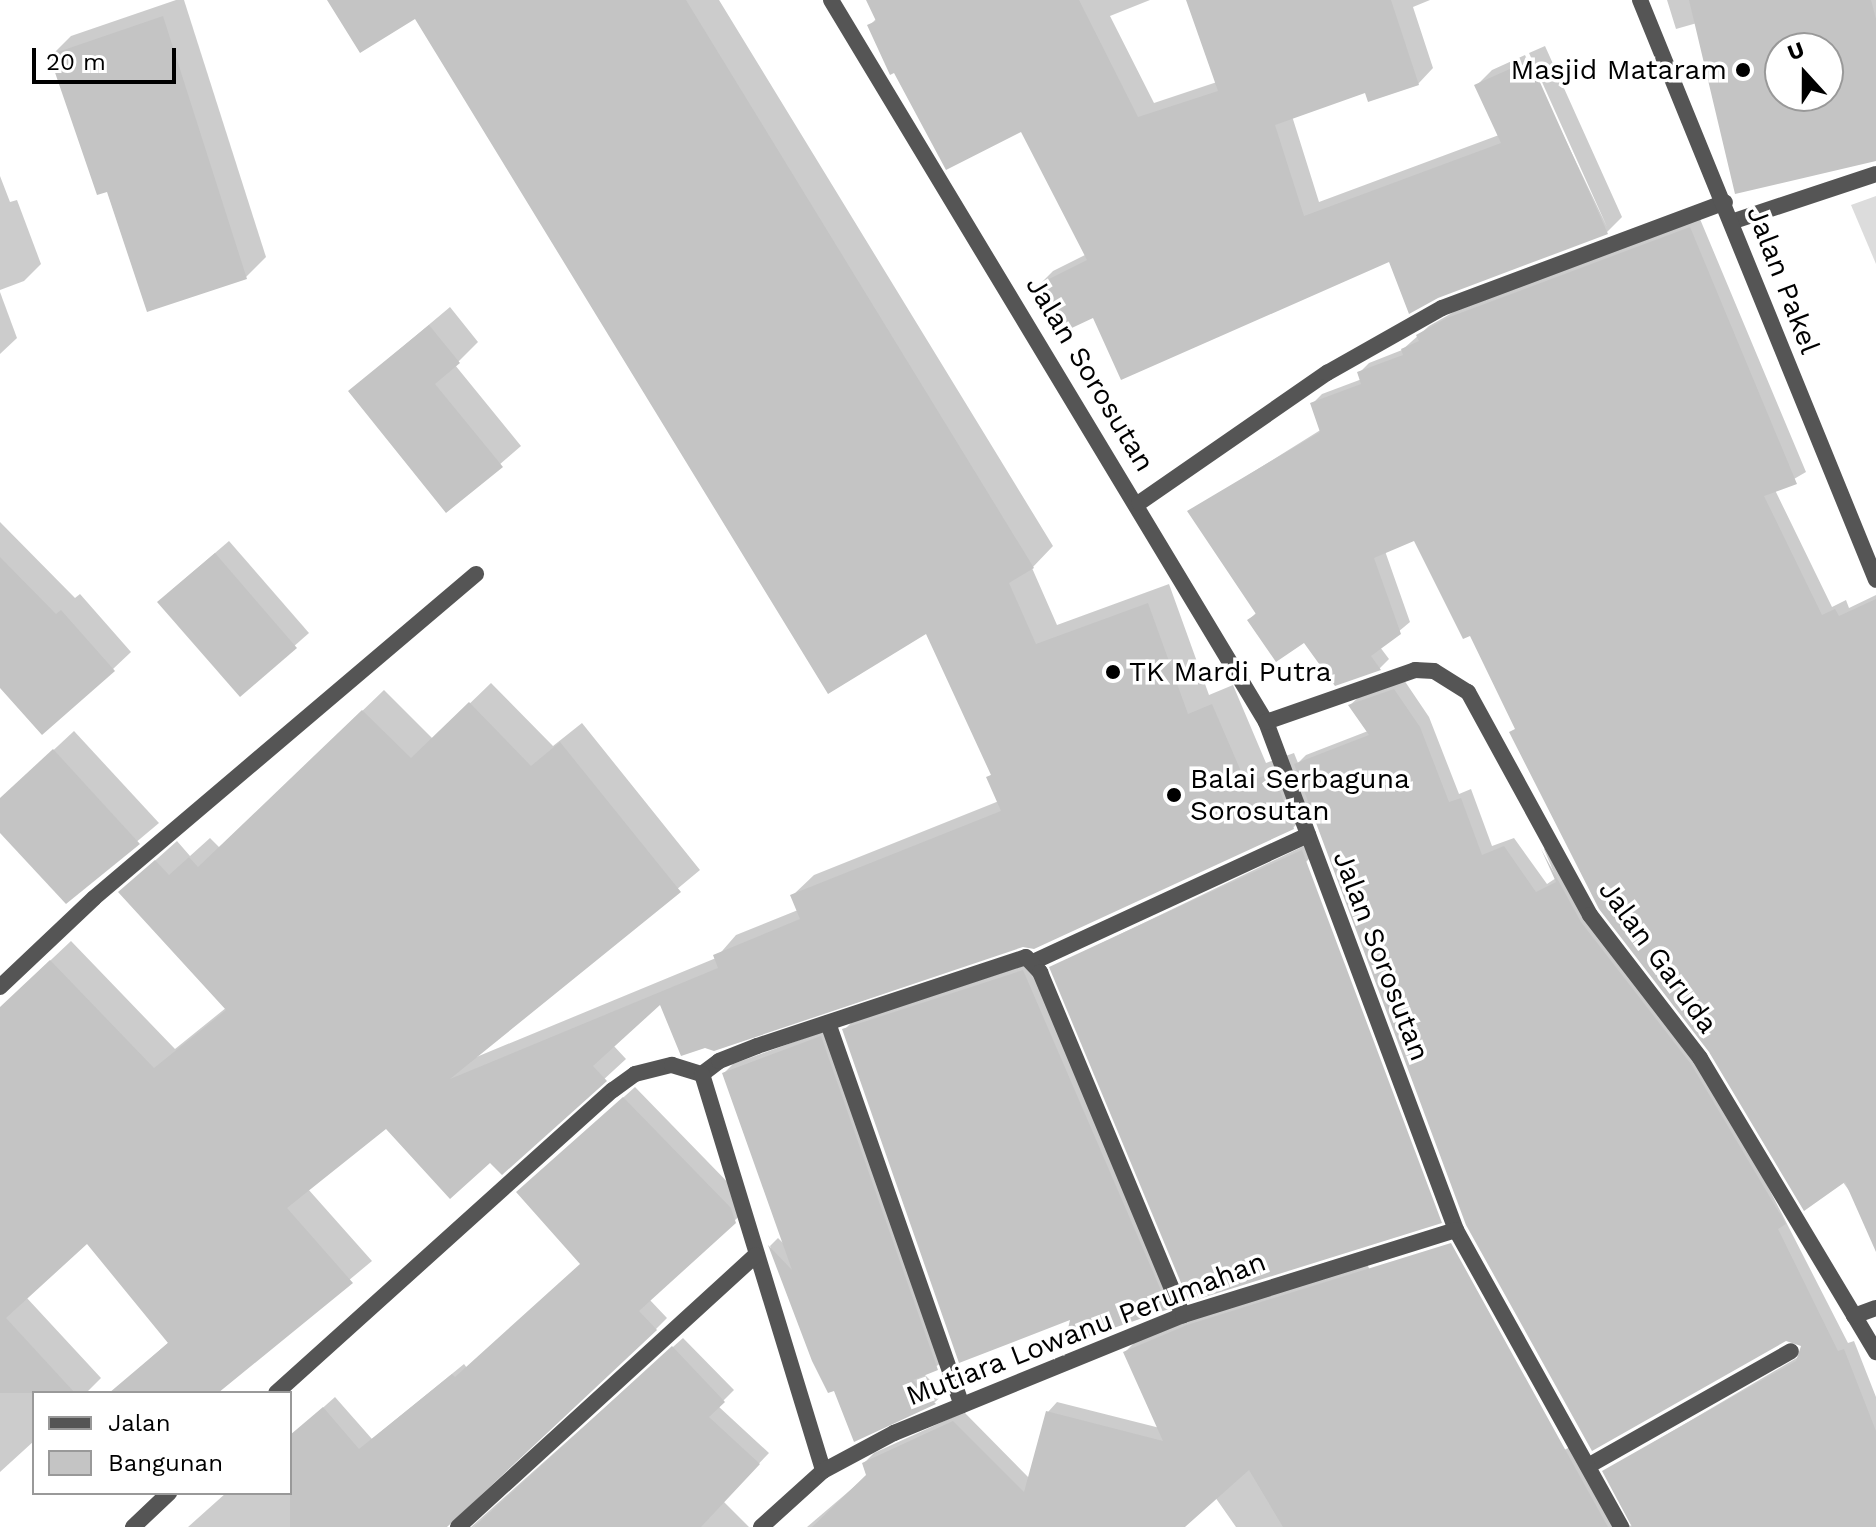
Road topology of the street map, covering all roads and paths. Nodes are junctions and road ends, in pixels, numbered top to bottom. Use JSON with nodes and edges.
{"nodes":[{"id":1,"x":831,"y":0,"type":"edge"},
{"id":2,"x":1640,"y":0,"type":"edge"},
{"id":3,"x":1876,"y":174,"type":"edge"},
{"id":4,"x":1725,"y":202,"type":"junction"},
{"id":5,"x":1731,"y":222,"type":"junction"},
{"id":6,"x":1139,"y":503,"type":"junction"},
{"id":7,"x":476,"y":574,"type":"dead end"},
{"id":8,"x":1876,"y":580,"type":"edge"},
{"id":9,"x":1266,"y":722,"type":"junction"},
{"id":10,"x":1308,"y":835,"type":"junction"},
{"id":11,"x":1033,"y":962,"type":"junction"},
{"id":12,"x":0,"y":987,"type":"edge"},
{"id":13,"x":828,"y":1023,"type":"junction"},
{"id":14,"x":702,"y":1074,"type":"junction"},
{"id":15,"x":1456,"y":1230,"type":"junction"},
{"id":16,"x":756,"y":1255,"type":"junction"},
{"id":17,"x":1876,"y":1308,"type":"edge"},
{"id":18,"x":1183,"y":1315,"type":"junction"},
{"id":19,"x":1854,"y":1316,"type":"junction"},
{"id":20,"x":1791,"y":1351,"type":"dead end"},
{"id":21,"x":1876,"y":1352,"type":"edge"},
{"id":22,"x":278,"y":1391,"type":"edge"},
{"id":23,"x":962,"y":1405,"type":"junction"},
{"id":24,"x":1588,"y":1466,"type":"junction"},
{"id":25,"x":823,"y":1471,"type":"junction"},
{"id":26,"x":167,"y":1495,"type":"edge"},
{"id":27,"x":133,"y":1527,"type":"edge"},
{"id":28,"x":458,"y":1527,"type":"edge"},
{"id":29,"x":761,"y":1527,"type":"edge"},
{"id":30,"x":1621,"y":1527,"type":"edge"}],
"edges":[{"from":1,"to":6,"type":"street","name":"Jalan Sorosutan"},
{"from":2,"to":4,"type":"street","name":"Jalan Pakel"},
{"from":3,"to":5,"type":"street"},
{"from":4,"to":5,"type":"street","name":"Jalan Pakel"},
{"from":4,"to":6,"type":"street"},
{"from":5,"to":8,"type":"street","name":"Jalan Pakel"},
{"from":6,"to":9,"type":"street","name":"Jalan Sorosutan"},
{"from":7,"to":12,"type":"street"},
{"from":9,"to":10,"type":"street","name":"Jalan Sorosutan"},
{"from":9,"to":19,"type":"street","name":"Jalan Garuda"},
{"from":10,"to":11,"type":"street"},
{"from":10,"to":15,"type":"street","name":"Jalan Sorosutan"},
{"from":11,"to":13,"type":"street"},
{"from":11,"to":18,"type":"street"},
{"from":13,"to":14,"type":"street"},
{"from":13,"to":23,"type":"street"},
{"from":14,"to":16,"type":"street"},
{"from":14,"to":22,"type":"street"},
{"from":15,"to":18,"type":"street","name":"Mutiara Lowanu Perumahan"},
{"from":15,"to":24,"type":"street","name":"Jalan Sorosutan"},
{"from":16,"to":25,"type":"street"},
{"from":16,"to":28,"type":"street"},
{"from":17,"to":19,"type":"street"},
{"from":18,"to":23,"type":"street","name":"Mutiara Lowanu Perumahan"},
{"from":19,"to":21,"type":"street","name":"Jalan Garuda"},
{"from":20,"to":24,"type":"street"},
{"from":23,"to":25,"type":"street","name":"Mutiara Lowanu Perumahan"},
{"from":24,"to":30,"type":"street","name":"Jalan Sorosutan"},
{"from":25,"to":29,"type":"street","name":"Mutiara Lowanu Perumahan"},
{"from":26,"to":27,"type":"street"}]}
